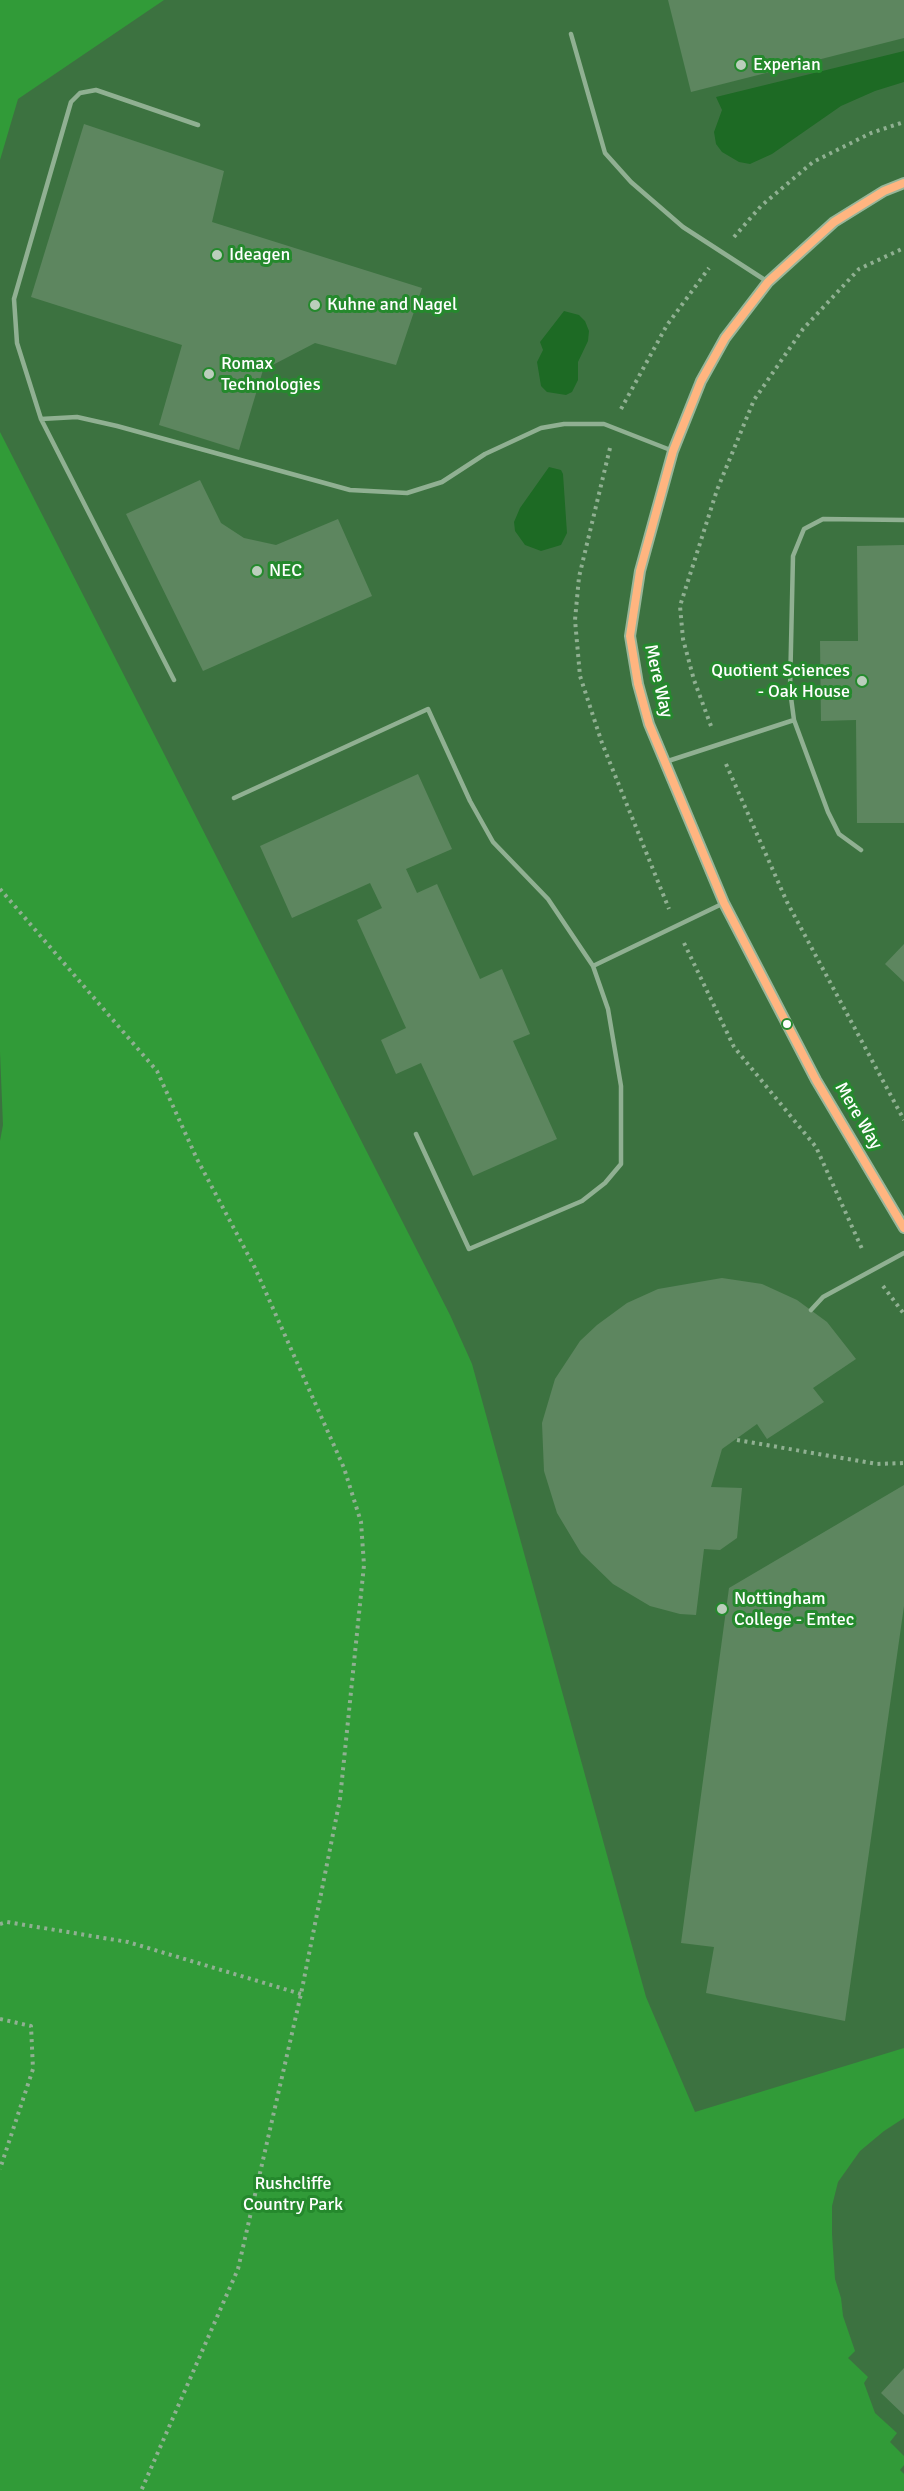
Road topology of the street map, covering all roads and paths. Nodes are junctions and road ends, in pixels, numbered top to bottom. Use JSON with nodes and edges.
{"nodes":[{"id":1,"x":571,"y":34,"type":"dead end"},
{"id":2,"x":904,"y":122,"type":"edge"},
{"id":3,"x":198,"y":125,"type":"dead end"},
{"id":4,"x":904,"y":183,"type":"edge"},
{"id":5,"x":721,"y":252,"type":"junction"},
{"id":6,"x":768,"y":282,"type":"junction"},
{"id":7,"x":41,"y":419,"type":"junction"},
{"id":8,"x":615,"y":428,"type":"junction"},
{"id":9,"x":673,"y":451,"type":"junction"},
{"id":10,"x":904,"y":520,"type":"edge"},
{"id":11,"x":174,"y":680,"type":"dead end"},
{"id":12,"x":794,"y":720,"type":"junction"},
{"id":13,"x":665,"y":762,"type":"junction"},
{"id":14,"x":234,"y":798,"type":"dead end"},
{"id":15,"x":861,"y":850,"type":"dead end"},
{"id":16,"x":0,"y":889,"type":"edge"},
{"id":17,"x":724,"y":903,"type":"junction"},
{"id":18,"x":676,"y":926,"type":"junction"},
{"id":19,"x":593,"y":966,"type":"junction"},
{"id":20,"x":416,"y":1134,"type":"dead end"},
{"id":21,"x":904,"y":1228,"type":"edge"},
{"id":22,"x":904,"y":1253,"type":"edge"},
{"id":23,"x":872,"y":1271,"type":"junction"},
{"id":24,"x":811,"y":1310,"type":"dead end"},
{"id":25,"x":904,"y":1314,"type":"edge"},
{"id":26,"x":737,"y":1440,"type":"dead end"},
{"id":27,"x":904,"y":1463,"type":"edge"},
{"id":28,"x":0,"y":1924,"type":"edge"},
{"id":29,"x":301,"y":1994,"type":"junction"},
{"id":30,"x":0,"y":2019,"type":"edge"},
{"id":31,"x":0,"y":2169,"type":"edge"},
{"id":32,"x":141,"y":2491,"type":"edge"}],
"edges":[{"from":1,"to":5,"type":"lane"},
{"from":2,"to":5,"type":"path"},
{"from":3,"to":7,"type":"lane"},
{"from":4,"to":6,"type":"street","name":"Mere Way"},
{"from":5,"to":6,"type":"lane"},
{"from":5,"to":8,"type":"path"},
{"from":6,"to":9,"type":"street","name":"Mere Way"},
{"from":7,"to":8,"type":"lane"},
{"from":7,"to":11,"type":"lane"},
{"from":8,"to":9,"type":"lane"},
{"from":8,"to":18,"type":"path"},
{"from":9,"to":13,"type":"street","name":"Mere Way"},
{"from":10,"to":12,"type":"lane"},
{"from":12,"to":13,"type":"lane"},
{"from":12,"to":15,"type":"lane"},
{"from":13,"to":17,"type":"street","name":"Mere Way"},
{"from":14,"to":19,"type":"lane"},
{"from":16,"to":29,"type":"path"},
{"from":17,"to":18,"type":"lane"},
{"from":17,"to":21,"type":"street","name":"Mere Way"},
{"from":18,"to":19,"type":"lane"},
{"from":18,"to":23,"type":"path"},
{"from":19,"to":20,"type":"lane"},
{"from":22,"to":23,"type":"lane"},
{"from":23,"to":24,"type":"lane"},
{"from":23,"to":25,"type":"path"},
{"from":26,"to":27,"type":"path"},
{"from":28,"to":29,"type":"path"},
{"from":29,"to":32,"type":"path"},
{"from":30,"to":31,"type":"path"}]}
